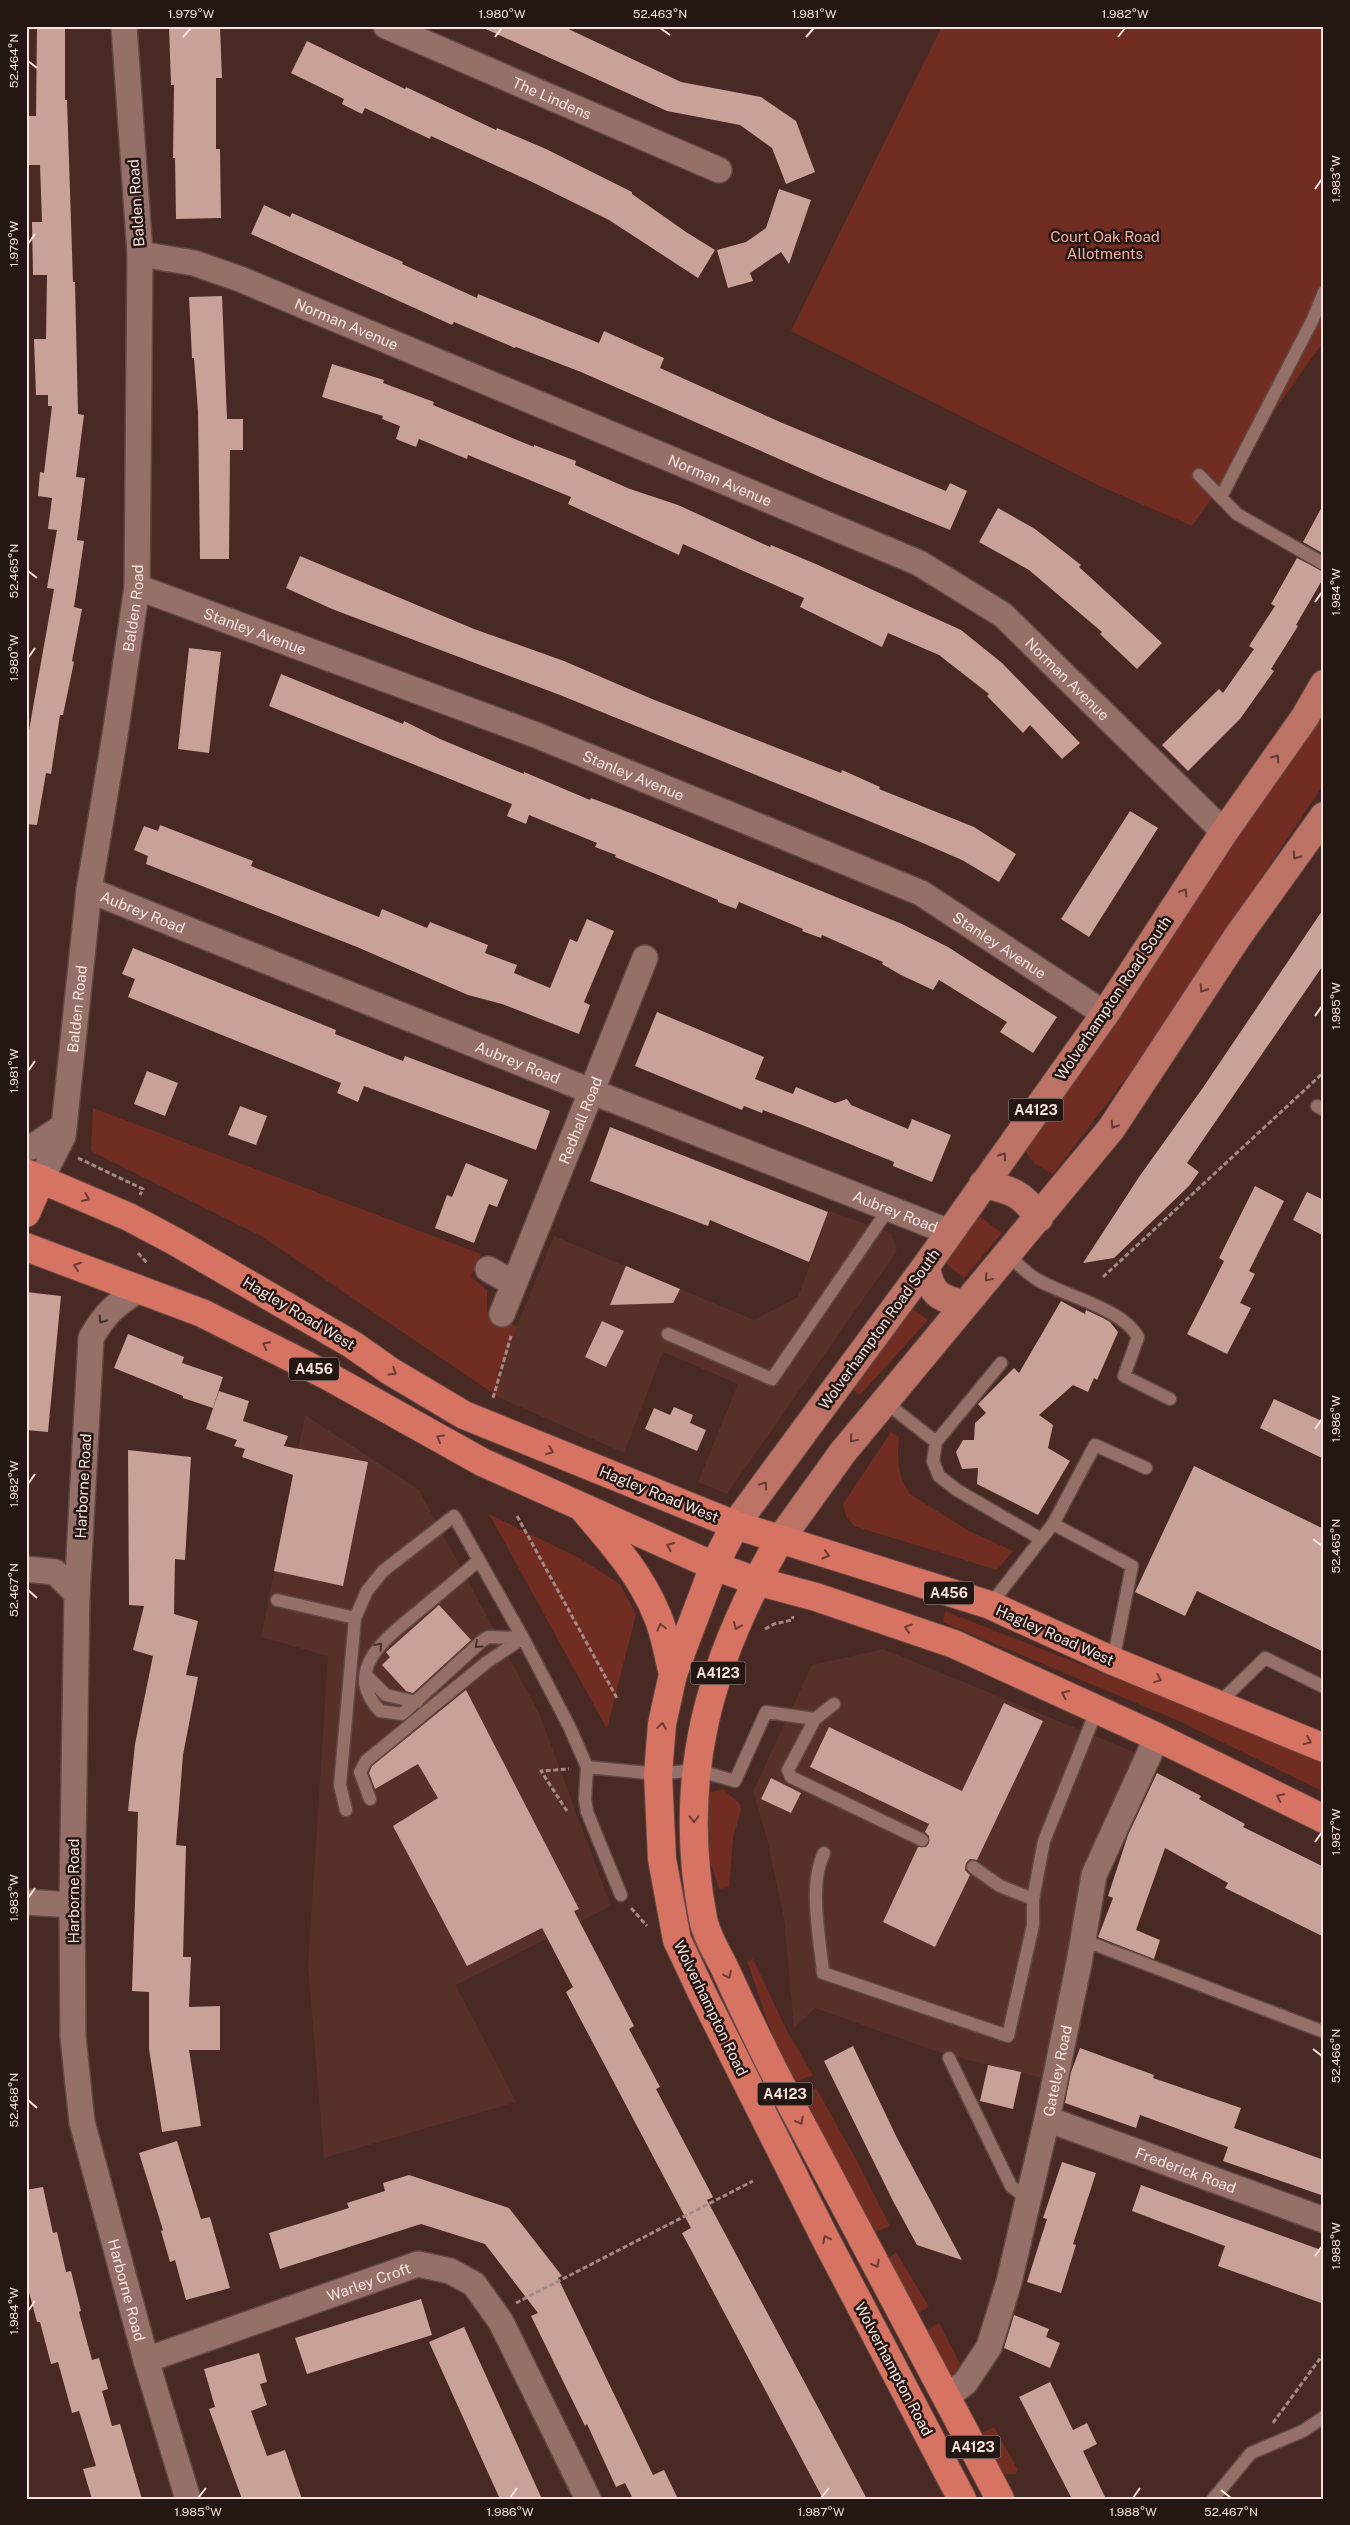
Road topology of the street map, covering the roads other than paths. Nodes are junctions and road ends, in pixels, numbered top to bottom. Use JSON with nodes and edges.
{"nodes":[{"id":1,"x":124,"y":26,"type":"edge"},
{"id":2,"x":386,"y":26,"type":"edge"},
{"id":3,"x":719,"y":170,"type":"dead end"},
{"id":4,"x":140,"y":254,"type":"junction"},
{"id":5,"x":1324,"y":292,"type":"edge"},
{"id":6,"x":1199,"y":475,"type":"dead end"},
{"id":7,"x":1221,"y":498,"type":"junction"},
{"id":8,"x":1324,"y":564,"type":"edge"},
{"id":9,"x":137,"y":587,"type":"junction"},
{"id":10,"x":1324,"y":684,"type":"edge"},
{"id":11,"x":1322,"y":825,"type":"edge"},
{"id":12,"x":1224,"y":832,"type":"junction"},
{"id":13,"x":89,"y":890,"type":"junction"},
{"id":14,"x":645,"y":958,"type":"dead end"},
{"id":15,"x":1105,"y":1014,"type":"junction"},
{"id":16,"x":593,"y":1092,"type":"junction"},
{"id":17,"x":64,"y":1126,"type":"junction"},
{"id":18,"x":26,"y":1148,"type":"edge"},
{"id":19,"x":34,"y":1176,"type":"edge"},
{"id":20,"x":983,"y":1184,"type":"junction"},
{"id":21,"x":889,"y":1208,"type":"junction"},
{"id":22,"x":26,"y":1213,"type":"edge"},
{"id":23,"x":1040,"y":1218,"type":"junction"},
{"id":24,"x":949,"y":1232,"type":"junction"},
{"id":25,"x":26,"y":1247,"type":"edge"},
{"id":26,"x":1008,"y":1255,"type":"junction"},
{"id":27,"x":926,"y":1266,"type":"junction"},
{"id":28,"x":488,"y":1269,"type":"dead end"},
{"id":29,"x":513,"y":1283,"type":"junction"},
{"id":30,"x":140,"y":1289,"type":"junction"},
{"id":31,"x":965,"y":1304,"type":"junction"},
{"id":32,"x":502,"y":1314,"type":"road end"},
{"id":33,"x":668,"y":1334,"type":"dead end"},
{"id":34,"x":1001,"y":1363,"type":"dead end"},
{"id":35,"x":1170,"y":1399,"type":"dead end"},
{"id":36,"x":884,"y":1402,"type":"junction"},
{"id":37,"x":936,"y":1442,"type":"junction"},
{"id":38,"x":1146,"y":1468,"type":"dead end"},
{"id":39,"x":581,"y":1506,"type":"junction"},
{"id":40,"x":1053,"y":1524,"type":"junction"},
{"id":41,"x":735,"y":1525,"type":"junction"},
{"id":42,"x":1041,"y":1539,"type":"junction"},
{"id":43,"x":779,"y":1540,"type":"junction"},
{"id":44,"x":479,"y":1560,"type":"junction"},
{"id":45,"x":714,"y":1566,"type":"junction"},
{"id":46,"x":26,"y":1569,"type":"edge"},
{"id":47,"x":756,"y":1581,"type":"junction"},
{"id":48,"x":77,"y":1594,"type":"junction"},
{"id":49,"x":277,"y":1600,"type":"dead end"},
{"id":50,"x":990,"y":1606,"type":"junction"},
{"id":51,"x":354,"y":1618,"type":"junction"},
{"id":52,"x":524,"y":1638,"type":"junction"},
{"id":53,"x":1113,"y":1661,"type":"junction"},
{"id":54,"x":674,"y":1674,"type":"junction"},
{"id":55,"x":1324,"y":1687,"type":"edge"},
{"id":56,"x":834,"y":1704,"type":"dead end"},
{"id":57,"x":1218,"y":1704,"type":"junction"},
{"id":58,"x":1097,"y":1709,"type":"junction"},
{"id":59,"x":815,"y":1718,"type":"junction"},
{"id":60,"x":1157,"y":1737,"type":"junction"},
{"id":61,"x":1324,"y":1748,"type":"edge"},
{"id":62,"x":587,"y":1767,"type":"junction"},
{"id":63,"x":696,"y":1770,"type":"junction"},
{"id":64,"x":658,"y":1774,"type":"junction"},
{"id":65,"x":370,"y":1799,"type":"dead end"},
{"id":66,"x":346,"y":1810,"type":"dead end"},
{"id":67,"x":1324,"y":1819,"type":"edge"},
{"id":68,"x":922,"y":1840,"type":"dead end"},
{"id":69,"x":824,"y":1853,"type":"dead end"},
{"id":70,"x":973,"y":1868,"type":"dead end"},
{"id":71,"x":621,"y":1895,"type":"dead end"},
{"id":72,"x":1034,"y":1899,"type":"junction"},
{"id":73,"x":26,"y":1902,"type":"edge"},
{"id":74,"x":72,"y":1904,"type":"junction"},
{"id":75,"x":1083,"y":1943,"type":"junction"},
{"id":76,"x":1324,"y":2032,"type":"edge"},
{"id":77,"x":949,"y":2058,"type":"dead end"},
{"id":78,"x":1047,"y":2119,"type":"junction"},
{"id":79,"x":1028,"y":2200,"type":"junction"},
{"id":80,"x":1324,"y":2220,"type":"edge"},
{"id":81,"x":146,"y":2360,"type":"junction"},
{"id":82,"x":946,"y":2396,"type":"junction"},
{"id":83,"x":916,"y":2412,"type":"junction"},
{"id":84,"x":1324,"y":2417,"type":"edge"},
{"id":85,"x":188,"y":2499,"type":"edge"},
{"id":86,"x":588,"y":2499,"type":"edge"},
{"id":87,"x":962,"y":2499,"type":"edge"},
{"id":88,"x":1000,"y":2499,"type":"edge"},
{"id":89,"x":1213,"y":2499,"type":"edge"}],
"edges":[{"from":1,"to":4,"type":"street","name":"Balden Road"},
{"from":2,"to":3,"type":"street","name":"The Lindens"},
{"from":4,"to":9,"type":"street","name":"Balden Road"},
{"from":4,"to":12,"type":"street","name":"Norman Avenue"},
{"from":5,"to":7,"type":"lane"},
{"from":6,"to":7,"type":"lane"},
{"from":7,"to":8,"type":"lane"},
{"from":9,"to":13,"type":"street","name":"Balden Road"},
{"from":9,"to":15,"type":"street","name":"Stanley Avenue"},
{"from":12,"to":10,"type":"main road","name":"Wolverhampton Road South","number":"A4123","one_way":true},
{"from":11,"to":23,"type":"main road","one_way":true},
{"from":15,"to":12,"type":"main road","name":"Wolverhampton Road South","number":"A4123","one_way":true},
{"from":13,"to":16,"type":"street","name":"Aubrey Road"},
{"from":13,"to":17,"type":"street","name":"Balden Road"},
{"from":14,"to":16,"type":"street","name":"Redhall Road"},
{"from":20,"to":15,"type":"main road","name":"Wolverhampton Road South","number":"A4123","one_way":true},
{"from":16,"to":21,"type":"street","name":"Aubrey Road"},
{"from":16,"to":29,"type":"street","name":"Redhall Road"},
{"from":17,"to":18,"type":"street"},
{"from":17,"to":19,"type":"street","name":"Balden Road"},
{"from":19,"to":22,"type":"highway"},
{"from":19,"to":41,"type":"highway","name":"Hagley Road West","number":"A456","one_way":true},
{"from":20,"to":23,"type":"main road"},
{"from":20,"to":24,"type":"main road","name":"Wolverhampton Road South","number":"A4123"},
{"from":21,"to":24,"type":"street","name":"Aubrey Road"},
{"from":21,"to":33,"type":"lane"},
{"from":23,"to":26,"type":"main road"},
{"from":24,"to":27,"type":"main road","name":"Wolverhampton Road South","number":"A4123"},
{"from":30,"to":25,"type":"highway","number":"A456","one_way":true},
{"from":26,"to":31,"type":"main road","one_way":true},
{"from":26,"to":35,"type":"lane"},
{"from":27,"to":31,"type":"main road"},
{"from":41,"to":27,"type":"main road","name":"Wolverhampton Road South","number":"A4123","one_way":true},
{"from":28,"to":29,"type":"street"},
{"from":29,"to":32,"type":"street","name":"Redhall Road"},
{"from":39,"to":30,"type":"highway","number":"A456","one_way":true},
{"from":30,"to":48,"type":"street","name":"Harborne Road","one_way":true},
{"from":31,"to":36,"type":"main road"},
{"from":34,"to":37,"type":"lane"},
{"from":36,"to":37,"type":"lane"},
{"from":36,"to":43,"type":"main road","one_way":true},
{"from":37,"to":42,"type":"lane"},
{"from":38,"to":40,"type":"lane"},
{"from":45,"to":39,"type":"highway","number":"A456","one_way":true},
{"from":54,"to":39,"type":"highway","one_way":true},
{"from":40,"to":42,"type":"lane"},
{"from":40,"to":53,"type":"lane"},
{"from":41,"to":43,"type":"highway","name":"Hagley Road West","number":"A456"},
{"from":41,"to":45,"type":"highway","name":"Wolverhampton Road"},
{"from":42,"to":50,"type":"lane"},
{"from":43,"to":47,"type":"highway","name":"Wolverhampton Road"},
{"from":43,"to":50,"type":"highway","name":"Hagley Road West","number":"A456","one_way":true},
{"from":44,"to":51,"type":"lane"},
{"from":44,"to":52,"type":"lane"},
{"from":52,"to":44,"type":"lane","one_way":true},
{"from":45,"to":47,"type":"highway","number":"A456"},
{"from":45,"to":54,"type":"highway","name":"Wolverhampton Road","number":"A4123"},
{"from":46,"to":48,"type":"street"},
{"from":58,"to":47,"type":"highway","number":"A456","one_way":true},
{"from":47,"to":63,"type":"highway","name":"Wolverhampton Road","number":"A4123","one_way":true},
{"from":48,"to":74,"type":"street","name":"Harborne Road"},
{"from":49,"to":51,"type":"lane"},
{"from":50,"to":53,"type":"highway","name":"Hagley Road West","number":"A456"},
{"from":51,"to":66,"type":"lane"},
{"from":52,"to":62,"type":"lane"},
{"from":52,"to":65,"type":"lane"},
{"from":53,"to":57,"type":"highway","name":"Hagley Road West","number":"A456","one_way":true},
{"from":64,"to":54,"type":"highway","name":"Wolverhampton Road","number":"A4123","one_way":true},
{"from":55,"to":57,"type":"lane"},
{"from":56,"to":59,"type":"lane"},
{"from":57,"to":61,"type":"highway","name":"Hagley Road West","number":"A456","one_way":true},
{"from":58,"to":60,"type":"highway","number":"A456"},
{"from":58,"to":72,"type":"lane"},
{"from":59,"to":63,"type":"lane"},
{"from":59,"to":68,"type":"lane"},
{"from":67,"to":60,"type":"highway","number":"A456","one_way":true},
{"from":60,"to":75,"type":"street","name":"Gateley Road"},
{"from":62,"to":64,"type":"lane"},
{"from":62,"to":71,"type":"lane"},
{"from":63,"to":64,"type":"lane"},
{"from":63,"to":82,"type":"highway","name":"Wolverhampton Road","number":"A4123","one_way":true},
{"from":83,"to":64,"type":"highway","name":"Wolverhampton Road","number":"A4123","one_way":true},
{"from":69,"to":72,"type":"lane"},
{"from":70,"to":72,"type":"lane"},
{"from":73,"to":74,"type":"street"},
{"from":74,"to":81,"type":"street","name":"Harborne Road"},
{"from":75,"to":76,"type":"lane"},
{"from":75,"to":78,"type":"street","name":"Gateley Road"},
{"from":77,"to":79,"type":"lane"},
{"from":78,"to":79,"type":"street","name":"Gateley Road"},
{"from":78,"to":80,"type":"street","name":"Frederick Road"},
{"from":79,"to":82,"type":"street","name":"Gateley Road"},
{"from":81,"to":85,"type":"street","name":"Harborne Road"},
{"from":81,"to":86,"type":"street","name":"Warley Croft"},
{"from":82,"to":83,"type":"highway"},
{"from":82,"to":88,"type":"highway","name":"Wolverhampton Road","number":"A4123"},
{"from":83,"to":87,"type":"highway","name":"Wolverhampton Road","number":"A4123"},
{"from":84,"to":89,"type":"lane"}]}
